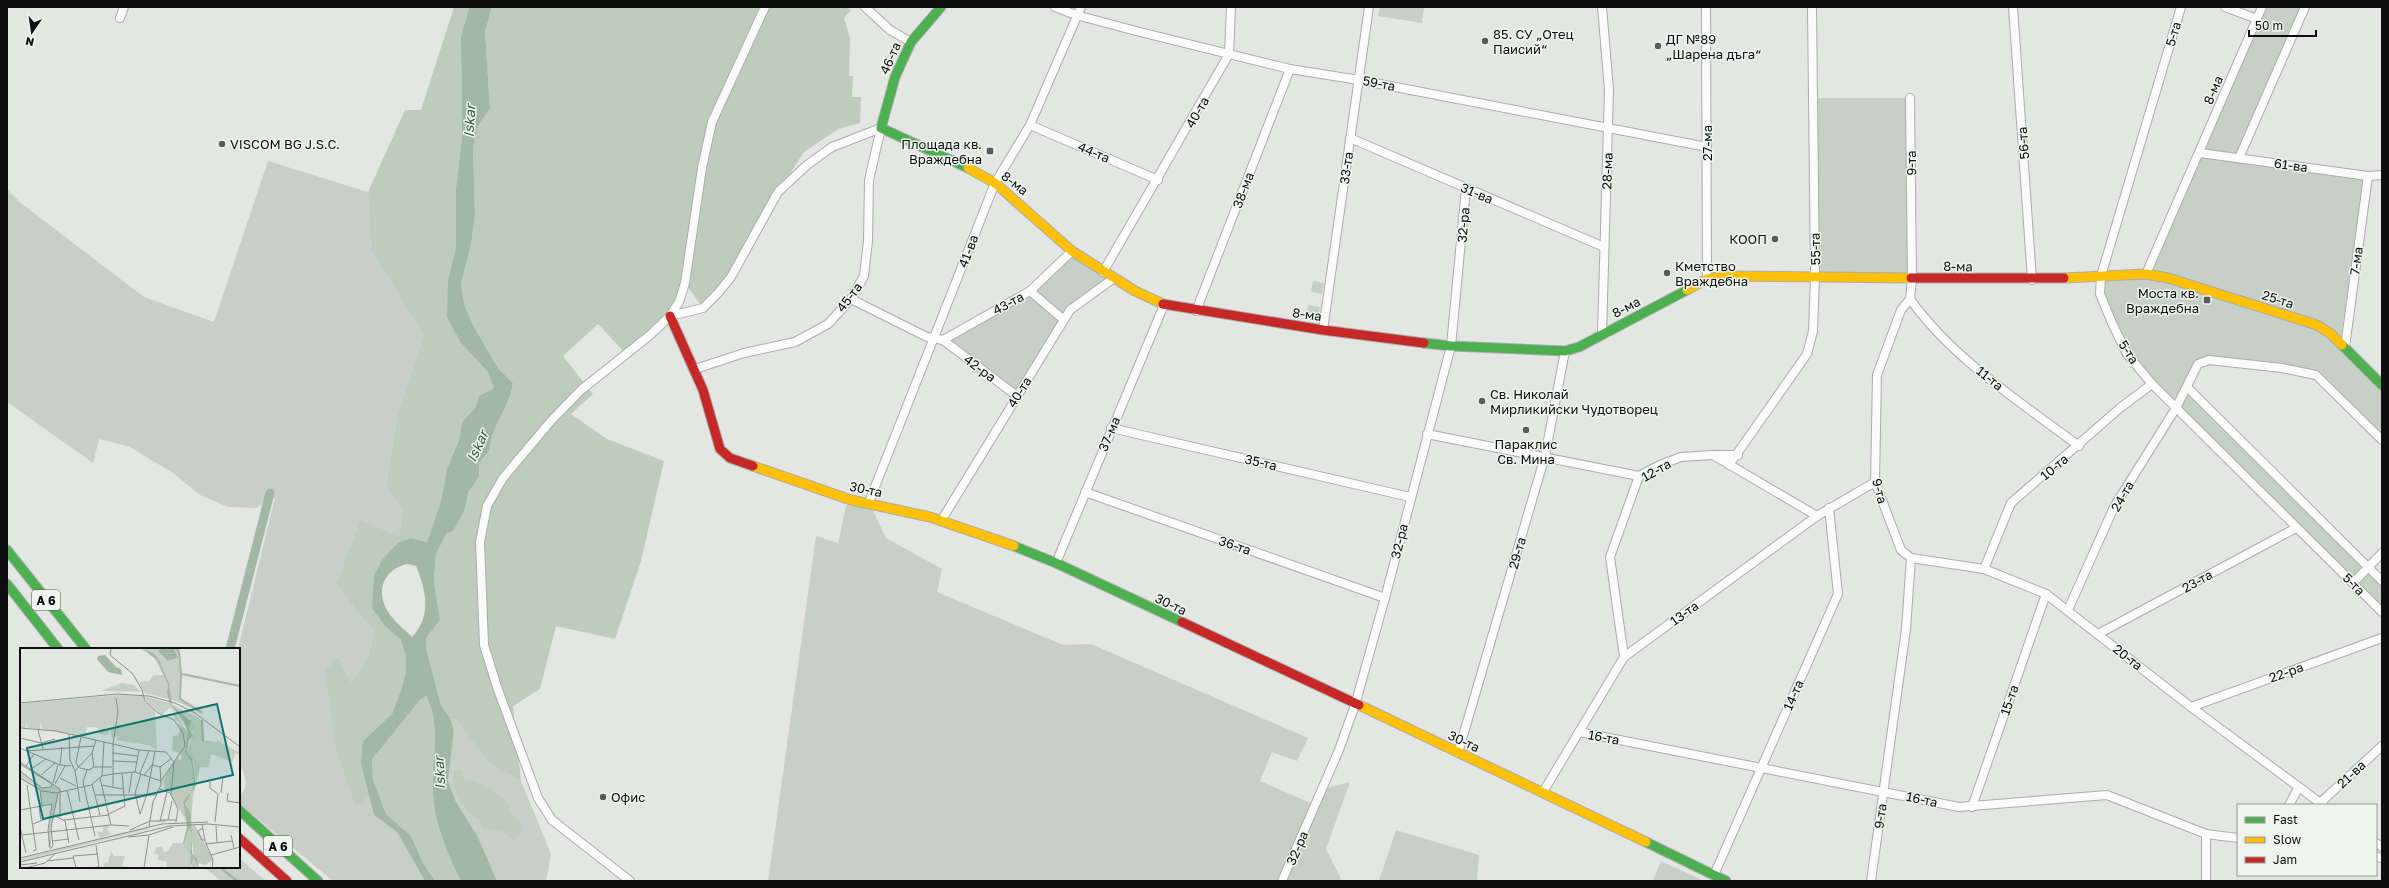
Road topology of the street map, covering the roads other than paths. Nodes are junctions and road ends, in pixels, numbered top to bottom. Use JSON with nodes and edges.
{"nodes":[{"id":1,"x":124,"y":7,"type":"edge"},
{"id":2,"x":766,"y":7,"type":"edge"},
{"id":3,"x":865,"y":7,"type":"edge"},
{"id":4,"x":941,"y":7,"type":"edge"},
{"id":5,"x":1055,"y":7,"type":"edge"},
{"id":6,"x":1081,"y":7,"type":"edge"},
{"id":7,"x":1231,"y":7,"type":"edge"},
{"id":8,"x":1369,"y":7,"type":"edge"},
{"id":9,"x":1602,"y":7,"type":"edge"},
{"id":10,"x":1706,"y":7,"type":"edge"},
{"id":11,"x":1812,"y":7,"type":"edge"},
{"id":12,"x":2013,"y":7,"type":"edge"},
{"id":13,"x":2181,"y":7,"type":"edge"},
{"id":14,"x":2225,"y":7,"type":"edge"},
{"id":15,"x":2262,"y":7,"type":"edge"},
{"id":16,"x":2305,"y":7,"type":"edge"},
{"id":17,"x":1076,"y":15,"type":"junction"},
{"id":18,"x":120,"y":18,"type":"dead end"},
{"id":19,"x":2257,"y":19,"type":"junction"},
{"id":20,"x":912,"y":42,"type":"junction"},
{"id":21,"x":1229,"y":54,"type":"junction"},
{"id":22,"x":1290,"y":69,"type":"junction"},
{"id":23,"x":1359,"y":80,"type":"junction"},
{"id":24,"x":1910,"y":98,"type":"dead end"},
{"id":25,"x":1030,"y":125,"type":"junction"},
{"id":26,"x":1609,"y":127,"type":"junction"},
{"id":27,"x":881,"y":128,"type":"junction"},
{"id":28,"x":1350,"y":138,"type":"junction"},
{"id":29,"x":1706,"y":147,"type":"junction"},
{"id":30,"x":2200,"y":153,"type":"junction"},
{"id":31,"x":2239,"y":158,"type":"junction"},
{"id":32,"x":2382,"y":175,"type":"edge"},
{"id":33,"x":2368,"y":176,"type":"junction"},
{"id":34,"x":1158,"y":180,"type":"junction"},
{"id":35,"x":995,"y":183,"type":"junction"},
{"id":36,"x":1466,"y":188,"type":"junction"},
{"id":37,"x":1604,"y":247,"type":"junction"},
{"id":38,"x":1072,"y":252,"type":"junction"},
{"id":39,"x":1103,"y":272,"type":"junction"},
{"id":40,"x":2146,"y":274,"type":"junction"},
{"id":41,"x":2101,"y":276,"type":"junction"},
{"id":42,"x":1815,"y":277,"type":"junction"},
{"id":43,"x":1114,"y":278,"type":"junction"},
{"id":44,"x":1912,"y":278,"type":"junction"},
{"id":45,"x":1707,"y":279,"type":"junction"},
{"id":46,"x":2032,"y":280,"type":"junction"},
{"id":47,"x":1030,"y":291,"type":"junction"},
{"id":48,"x":851,"y":299,"type":"junction"},
{"id":49,"x":1910,"y":299,"type":"junction"},
{"id":50,"x":1164,"y":305,"type":"junction"},
{"id":51,"x":1196,"y":311,"type":"junction"},
{"id":52,"x":670,"y":316,"type":"junction"},
{"id":53,"x":1064,"y":320,"type":"junction"},
{"id":54,"x":1323,"y":330,"type":"junction"},
{"id":55,"x":1602,"y":334,"type":"junction"},
{"id":56,"x":934,"y":339,"type":"junction"},
{"id":57,"x":943,"y":340,"type":"junction"},
{"id":58,"x":1451,"y":346,"type":"junction"},
{"id":59,"x":2344,"y":347,"type":"junction"},
{"id":60,"x":1565,"y":351,"type":"junction"},
{"id":61,"x":695,"y":369,"type":"junction"},
{"id":62,"x":2152,"y":384,"type":"junction"},
{"id":63,"x":2382,"y":385,"type":"edge"},
{"id":64,"x":2187,"y":387,"type":"junction"},
{"id":65,"x":1017,"y":396,"type":"junction"},
{"id":66,"x":2176,"y":408,"type":"junction"},
{"id":67,"x":1111,"y":428,"type":"junction"},
{"id":68,"x":1427,"y":434,"type":"junction"},
{"id":69,"x":2382,"y":440,"type":"edge"},
{"id":70,"x":2079,"y":446,"type":"junction"},
{"id":71,"x":1713,"y":455,"type":"junction"},
{"id":72,"x":1545,"y":456,"type":"junction"},
{"id":73,"x":1738,"y":456,"type":"junction"},
{"id":74,"x":1729,"y":465,"type":"junction"},
{"id":75,"x":1639,"y":476,"type":"junction"},
{"id":76,"x":1875,"y":482,"type":"junction"},
{"id":77,"x":1085,"y":492,"type":"junction"},
{"id":78,"x":1410,"y":497,"type":"junction"},
{"id":79,"x":869,"y":502,"type":"junction"},
{"id":80,"x":1829,"y":508,"type":"junction"},
{"id":81,"x":1817,"y":516,"type":"junction"},
{"id":82,"x":941,"y":521,"type":"junction"},
{"id":83,"x":2296,"y":528,"type":"junction"},
{"id":84,"x":7,"y":550,"type":"edge"},
{"id":85,"x":2382,"y":553,"type":"edge"},
{"id":86,"x":1911,"y":558,"type":"junction"},
{"id":87,"x":1056,"y":563,"type":"junction"},
{"id":88,"x":2368,"y":567,"type":"junction"},
{"id":89,"x":1984,"y":569,"type":"junction"},
{"id":90,"x":2382,"y":581,"type":"edge"},
{"id":91,"x":2353,"y":583,"type":"junction"},
{"id":92,"x":7,"y":584,"type":"edge"},
{"id":93,"x":2046,"y":594,"type":"junction"},
{"id":94,"x":1384,"y":598,"type":"junction"},
{"id":95,"x":2068,"y":610,"type":"junction"},
{"id":96,"x":2382,"y":612,"type":"edge"},
{"id":97,"x":2098,"y":634,"type":"junction"},
{"id":98,"x":2382,"y":638,"type":"edge"},
{"id":99,"x":57,"y":648,"type":"edge"},
{"id":100,"x":85,"y":648,"type":"edge"},
{"id":101,"x":1624,"y":657,"type":"junction"},
{"id":102,"x":1355,"y":705,"type":"junction"},
{"id":103,"x":2191,"y":707,"type":"junction"},
{"id":104,"x":1579,"y":732,"type":"junction"},
{"id":105,"x":2382,"y":746,"type":"edge"},
{"id":106,"x":1458,"y":753,"type":"junction"},
{"id":107,"x":1761,"y":766,"type":"junction"},
{"id":108,"x":2299,"y":787,"type":"junction"},
{"id":109,"x":1883,"y":791,"type":"junction"},
{"id":110,"x":1543,"y":792,"type":"junction"},
{"id":111,"x":2290,"y":804,"type":"edge"},
{"id":112,"x":2322,"y":804,"type":"edge"},
{"id":113,"x":1972,"y":807,"type":"junction"},
{"id":114,"x":240,"y":811,"type":"edge"},
{"id":115,"x":2206,"y":834,"type":"junction"},
{"id":116,"x":2237,"y":838,"type":"edge"},
{"id":117,"x":240,"y":839,"type":"edge"},
{"id":118,"x":1714,"y":875,"type":"junction"},
{"id":119,"x":287,"y":881,"type":"edge"},
{"id":120,"x":318,"y":881,"type":"edge"},
{"id":121,"x":630,"y":881,"type":"edge"},
{"id":122,"x":1282,"y":881,"type":"edge"},
{"id":123,"x":1726,"y":881,"type":"edge"},
{"id":124,"x":1871,"y":881,"type":"edge"},
{"id":125,"x":2206,"y":881,"type":"edge"}],
"edges":[{"from":1,"to":18,"type":"street"},
{"from":2,"to":52,"type":"street"},
{"from":3,"to":20,"type":"street"},
{"from":4,"to":20,"type":"main road","name":"46-та"},
{"from":5,"to":17,"type":"street","name":"59-та"},
{"from":6,"to":17,"type":"street","name":"41-ва"},
{"from":7,"to":21,"type":"street","name":"40-та"},
{"from":8,"to":23,"type":"street","name":"33-та"},
{"from":9,"to":26,"type":"street","name":"28-ма"},
{"from":10,"to":29,"type":"street","name":"27-ма"},
{"from":11,"to":42,"type":"street","name":"55-та"},
{"from":12,"to":46,"type":"street","name":"56-та"},
{"from":13,"to":41,"type":"street","name":"5-та"},
{"from":14,"to":19,"type":"street"},
{"from":15,"to":19,"type":"street","name":"8-ма"},
{"from":16,"to":31,"type":"street"},
{"from":17,"to":21,"type":"street","name":"59-та"},
{"from":17,"to":25,"type":"street","name":"41-ва"},
{"from":19,"to":30,"type":"street","name":"8-ма"},
{"from":20,"to":27,"type":"main road","name":"46-та"},
{"from":21,"to":22,"type":"street","name":"59-та"},
{"from":21,"to":34,"type":"street","name":"40-та"},
{"from":22,"to":23,"type":"street","name":"59-та"},
{"from":22,"to":51,"type":"street","name":"38-ма"},
{"from":23,"to":26,"type":"street","name":"59-та"},
{"from":23,"to":28,"type":"street","name":"33-та"},
{"from":24,"to":44,"type":"street","name":"9-та"},
{"from":25,"to":34,"type":"street","name":"44-та"},
{"from":25,"to":35,"type":"street","name":"41-ва"},
{"from":26,"to":29,"type":"street","name":"59-та"},
{"from":26,"to":37,"type":"street","name":"28-ма"},
{"from":27,"to":35,"type":"main road","name":"8-ма"},
{"from":27,"to":48,"type":"street","name":"45-та"},
{"from":27,"to":52,"type":"street"},
{"from":28,"to":36,"type":"street","name":"31-ва"},
{"from":28,"to":54,"type":"street","name":"33-та"},
{"from":29,"to":45,"type":"street","name":"27-ма"},
{"from":30,"to":31,"type":"street","name":"61-ва"},
{"from":30,"to":40,"type":"street","name":"8-ма"},
{"from":31,"to":33,"type":"street","name":"61-ва"},
{"from":32,"to":33,"type":"street","name":"61-ва"},
{"from":33,"to":59,"type":"street","name":"7-ма"},
{"from":34,"to":39,"type":"street","name":"40-та"},
{"from":35,"to":38,"type":"main road","name":"8-ма"},
{"from":35,"to":56,"type":"street","name":"41-ва"},
{"from":36,"to":37,"type":"street","name":"31-ва"},
{"from":36,"to":58,"type":"street","name":"32-ра"},
{"from":37,"to":55,"type":"street","name":"28-ма"},
{"from":38,"to":39,"type":"main road","name":"8-ма"},
{"from":38,"to":47,"type":"street","name":"43-та"},
{"from":39,"to":43,"type":"main road","name":"8-ма"},
{"from":40,"to":41,"type":"main road","name":"8-ма"},
{"from":40,"to":59,"type":"main road","name":"25-та"},
{"from":41,"to":46,"type":"main road","name":"8-ма"},
{"from":41,"to":62,"type":"street","name":"5-та"},
{"from":42,"to":44,"type":"main road","name":"8-ма"},
{"from":42,"to":45,"type":"main road","name":"8-ма"},
{"from":42,"to":73,"type":"street","name":"55-та"},
{"from":43,"to":50,"type":"main road","name":"8-ма"},
{"from":43,"to":53,"type":"street","name":"40-та"},
{"from":44,"to":46,"type":"main road","name":"8-ма"},
{"from":44,"to":49,"type":"street","name":"9-та"},
{"from":45,"to":55,"type":"main road","name":"8-ма"},
{"from":47,"to":53,"type":"street"},
{"from":47,"to":57,"type":"street","name":"43-та"},
{"from":48,"to":56,"type":"street"},
{"from":48,"to":61,"type":"street","name":"45-та"},
{"from":49,"to":70,"type":"street","name":"11-та"},
{"from":49,"to":76,"type":"street","name":"9-та"},
{"from":50,"to":51,"type":"main road","name":"8-ма"},
{"from":50,"to":67,"type":"street","name":"37-ма"},
{"from":51,"to":54,"type":"main road","name":"8-ма"},
{"from":52,"to":61,"type":"main road","name":"30-та"},
{"from":52,"to":121,"type":"street"},
{"from":53,"to":65,"type":"street","name":"40-та"},
{"from":54,"to":58,"type":"main road","name":"8-ма"},
{"from":55,"to":60,"type":"main road","name":"8-ма"},
{"from":56,"to":57,"type":"street"},
{"from":56,"to":79,"type":"street","name":"41-ва"},
{"from":57,"to":65,"type":"street","name":"42-ра"},
{"from":58,"to":60,"type":"main road","name":"8-ма"},
{"from":58,"to":68,"type":"street","name":"32-ра"},
{"from":59,"to":63,"type":"main road","name":"25-та"},
{"from":60,"to":72,"type":"street","name":"29-та"},
{"from":61,"to":79,"type":"main road","name":"30-та"},
{"from":62,"to":66,"type":"street","name":"5-та"},
{"from":62,"to":70,"type":"street","name":"10-та"},
{"from":64,"to":66,"type":"street","name":"24-та"},
{"from":64,"to":69,"type":"street"},
{"from":64,"to":88,"type":"street","name":"5-та"},
{"from":65,"to":82,"type":"street","name":"40-та"},
{"from":66,"to":83,"type":"street","name":"5-та"},
{"from":66,"to":95,"type":"street","name":"24-та"},
{"from":67,"to":77,"type":"street","name":"37-ма"},
{"from":67,"to":78,"type":"street","name":"35-та"},
{"from":68,"to":72,"type":"street"},
{"from":68,"to":78,"type":"street","name":"32-ра"},
{"from":70,"to":89,"type":"street","name":"10-та"},
{"from":71,"to":73,"type":"street","name":"12-та"},
{"from":71,"to":74,"type":"street"},
{"from":71,"to":75,"type":"street","name":"12-та"},
{"from":72,"to":75,"type":"street"},
{"from":72,"to":106,"type":"street","name":"29-та"},
{"from":73,"to":74,"type":"street","name":"55-та"},
{"from":74,"to":81,"type":"street"},
{"from":75,"to":101,"type":"street","name":"12-та"},
{"from":76,"to":80,"type":"street","name":"13-та"},
{"from":76,"to":86,"type":"street","name":"9-та"},
{"from":77,"to":87,"type":"street","name":"37-ма"},
{"from":77,"to":94,"type":"street","name":"36-та"},
{"from":78,"to":94,"type":"street","name":"32-ра"},
{"from":79,"to":82,"type":"main road","name":"30-та"},
{"from":80,"to":81,"type":"street","name":"13-та"},
{"from":80,"to":107,"type":"street","name":"14-та"},
{"from":81,"to":101,"type":"street","name":"13-та"},
{"from":82,"to":87,"type":"main road","name":"30-та"},
{"from":83,"to":91,"type":"street","name":"5-та"},
{"from":83,"to":97,"type":"street","name":"23-та"},
{"from":84,"to":100,"type":"main road","number":"A 6"},
{"from":85,"to":88,"type":"street"},
{"from":86,"to":89,"type":"street","name":"20-та"},
{"from":86,"to":109,"type":"street","name":"9-та"},
{"from":87,"to":102,"type":"main road","name":"30-та"},
{"from":88,"to":90,"type":"street","name":"5-та"},
{"from":88,"to":91,"type":"street"},
{"from":89,"to":93,"type":"street","name":"20-та"},
{"from":91,"to":96,"type":"street","name":"5-та"},
{"from":92,"to":99,"type":"main road","number":"A 6"},
{"from":93,"to":95,"type":"street","name":"20-та"},
{"from":93,"to":113,"type":"street","name":"15-та"},
{"from":94,"to":102,"type":"street","name":"32-ра"},
{"from":95,"to":97,"type":"street","name":"20-та"},
{"from":97,"to":103,"type":"street","name":"20-та"},
{"from":98,"to":103,"type":"street","name":"22-ра"},
{"from":101,"to":104,"type":"street","name":"13-та"},
{"from":102,"to":106,"type":"main road","name":"30-та"},
{"from":102,"to":122,"type":"street","name":"32-ра"},
{"from":103,"to":108,"type":"street","name":"20-та"},
{"from":104,"to":107,"type":"street","name":"16-та"},
{"from":104,"to":110,"type":"street","name":"13-та"},
{"from":105,"to":112,"type":"street","name":"21-ва"},
{"from":106,"to":110,"type":"main road","name":"30-та"},
{"from":107,"to":109,"type":"street","name":"16-та"},
{"from":107,"to":118,"type":"street","name":"14-та"},
{"from":108,"to":111,"type":"street"},
{"from":108,"to":112,"type":"street","name":"20-та"},
{"from":109,"to":113,"type":"street","name":"16-та"},
{"from":109,"to":124,"type":"street","name":"9-та"},
{"from":110,"to":118,"type":"main road","name":"30-та"},
{"from":113,"to":115,"type":"street","name":"16-та"},
{"from":114,"to":120,"type":"main road","number":"A 6"},
{"from":115,"to":116,"type":"street","name":"16-та"},
{"from":115,"to":125,"type":"street"},
{"from":117,"to":119,"type":"main road","number":"A 6"},
{"from":118,"to":123,"type":"main road","name":"30-та"}]}
